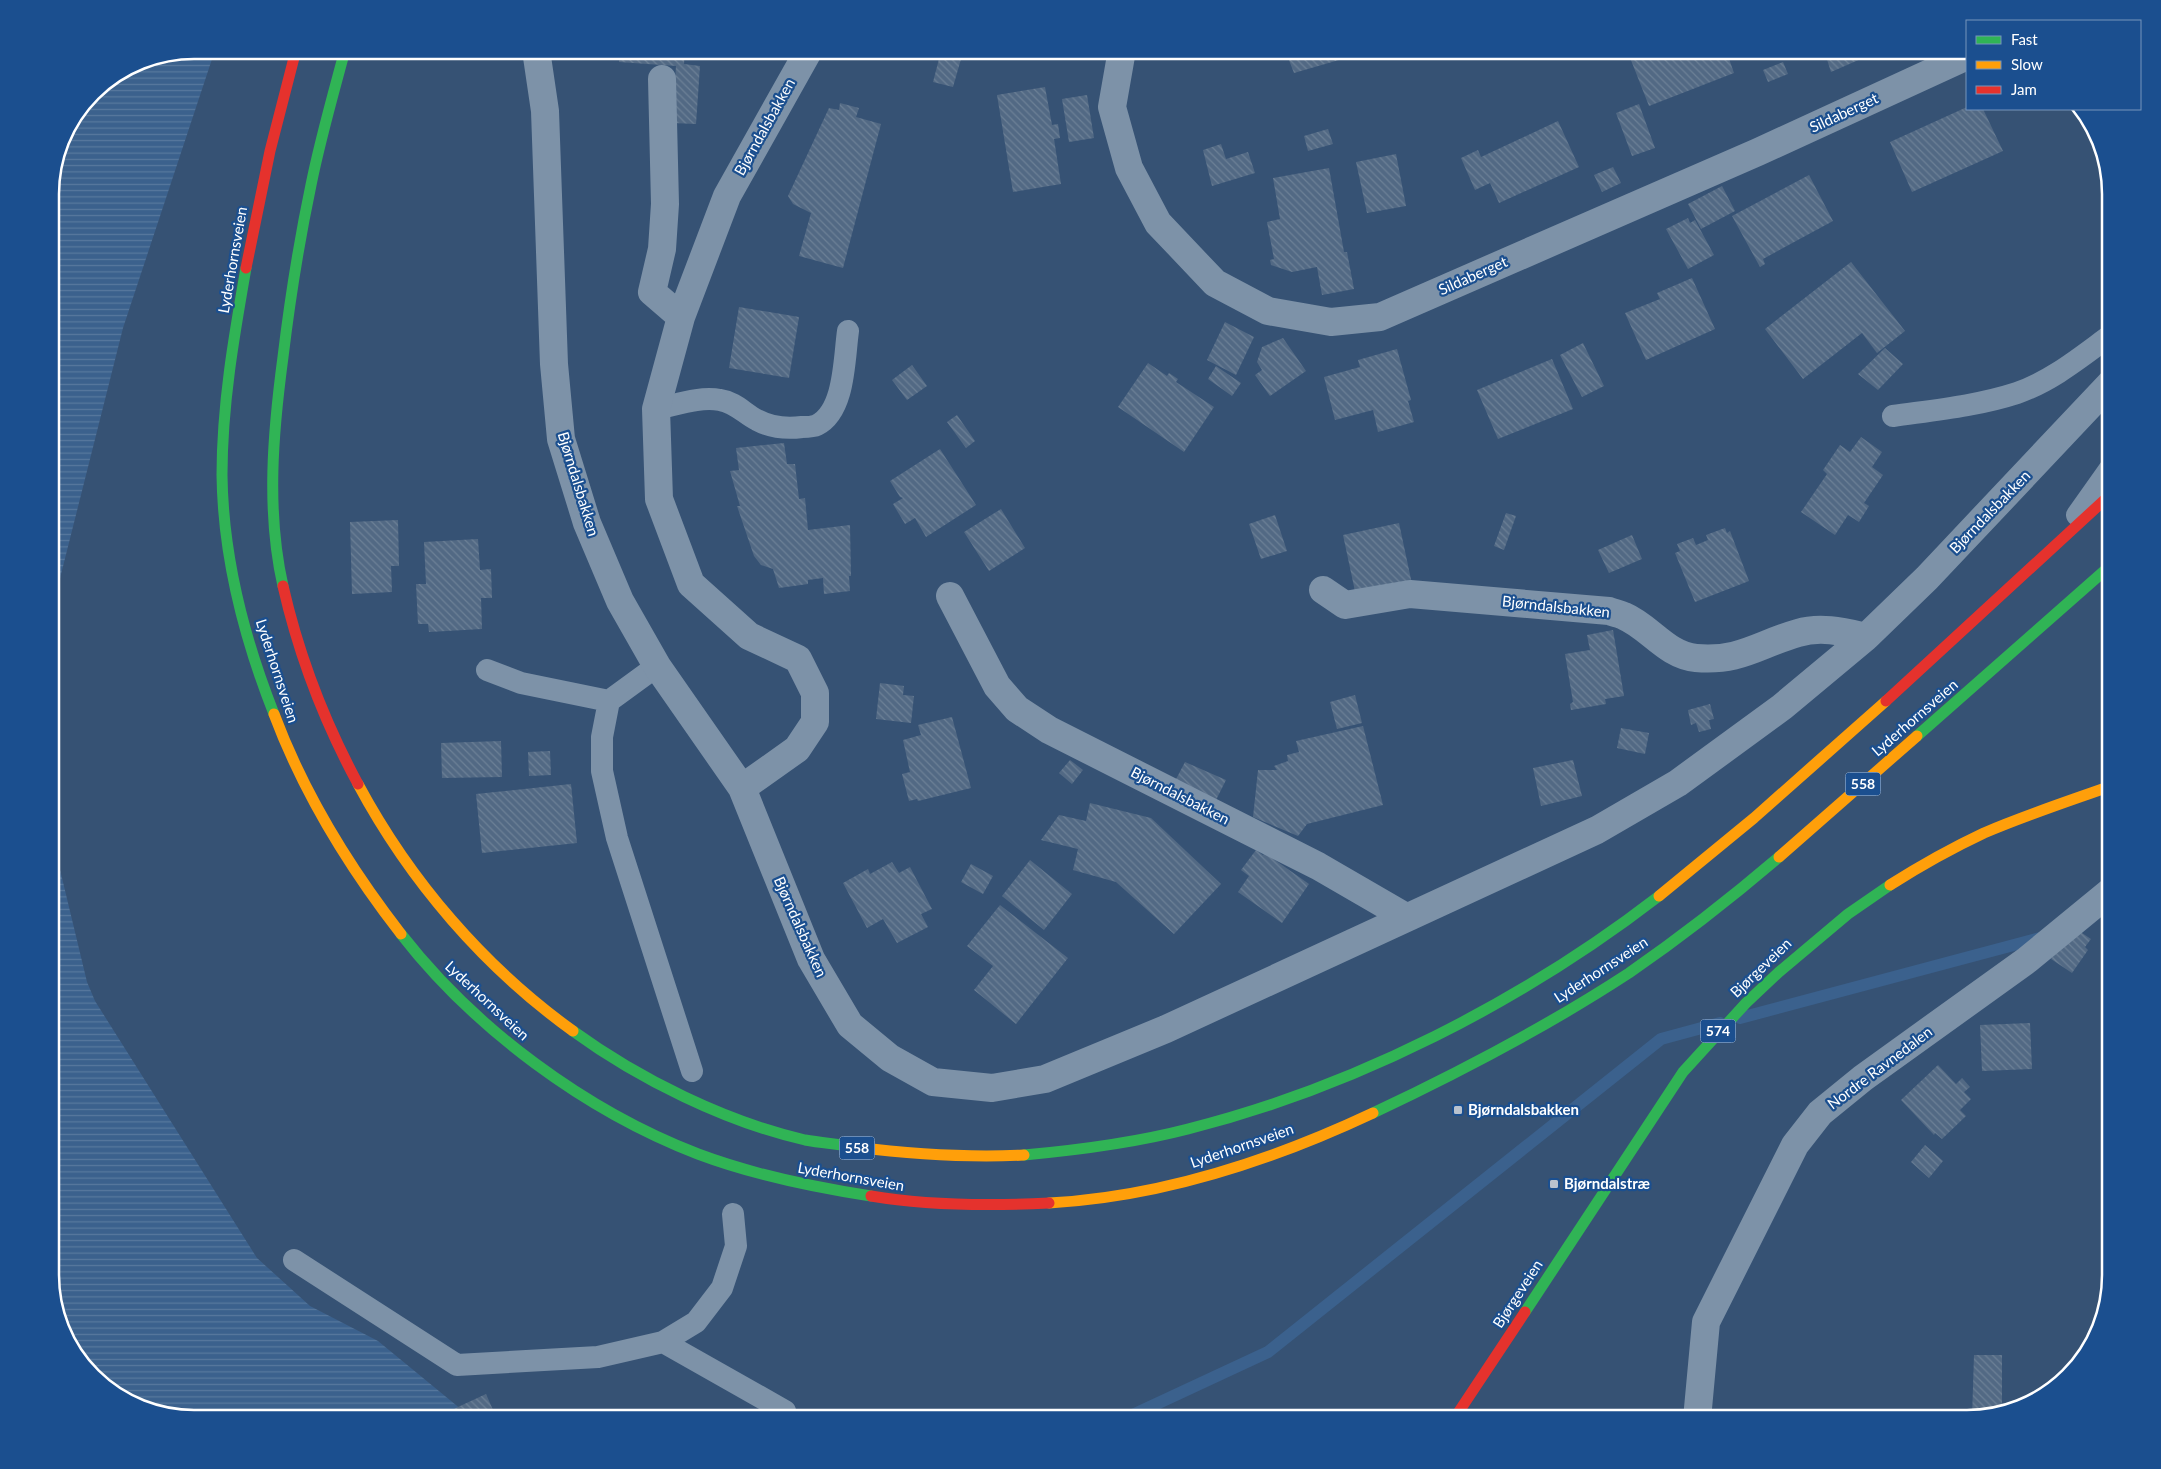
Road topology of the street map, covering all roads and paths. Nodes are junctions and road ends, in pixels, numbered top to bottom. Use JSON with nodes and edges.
{"nodes":[{"id":1,"x":294,"y":59,"type":"edge"},
{"id":2,"x":344,"y":59,"type":"edge"},
{"id":3,"x":537,"y":59,"type":"edge"},
{"id":4,"x":804,"y":59,"type":"edge"},
{"id":5,"x":1120,"y":59,"type":"edge"},
{"id":6,"x":1960,"y":59,"type":"edge"},
{"id":7,"x":662,"y":79,"type":"dead end"},
{"id":8,"x":681,"y":317,"type":"junction"},
{"id":9,"x":848,"y":331,"type":"dead end"},
{"id":10,"x":2102,"y":342,"type":"edge"},
{"id":11,"x":2102,"y":393,"type":"edge"},
{"id":12,"x":656,"y":409,"type":"junction"},
{"id":13,"x":1893,"y":416,"type":"dead end"},
{"id":14,"x":2102,"y":480,"type":"edge"},
{"id":15,"x":2102,"y":502,"type":"edge"},
{"id":16,"x":2059,"y":541,"type":"junction"},
{"id":17,"x":2102,"y":573,"type":"edge"},
{"id":18,"x":2102,"y":580,"type":"edge"},
{"id":19,"x":2088,"y":586,"type":"junction"},
{"id":20,"x":1323,"y":590,"type":"dead end"},
{"id":21,"x":950,"y":596,"type":"dead end"},
{"id":22,"x":1866,"y":637,"type":"junction"},
{"id":23,"x":657,"y":666,"type":"junction"},
{"id":24,"x":487,"y":670,"type":"dead end"},
{"id":25,"x":609,"y":701,"type":"junction"},
{"id":26,"x":742,"y":788,"type":"junction"},
{"id":27,"x":2102,"y":789,"type":"edge"},
{"id":28,"x":2102,"y":898,"type":"edge"},
{"id":29,"x":1406,"y":917,"type":"junction"},
{"id":30,"x":692,"y":1071,"type":"dead end"},
{"id":31,"x":733,"y":1214,"type":"dead end"},
{"id":32,"x":294,"y":1260,"type":"dead end"},
{"id":33,"x":662,"y":1342,"type":"junction"},
{"id":34,"x":783,"y":1410,"type":"edge"},
{"id":35,"x":1460,"y":1410,"type":"edge"},
{"id":36,"x":1698,"y":1410,"type":"edge"}],
"edges":[{"from":1,"to":19,"type":"main road","name":"Lyderhornsveien","number":"558"},
{"from":2,"to":16,"type":"main road","name":"Lyderhornsveien","number":"558"},
{"from":3,"to":23,"type":"street","name":"Bjørndalsbakken"},
{"from":4,"to":8,"type":"street","name":"Bjørndalsbakken"},
{"from":5,"to":6,"type":"street","name":"Sildaberget"},
{"from":7,"to":8,"type":"street"},
{"from":8,"to":12,"type":"street","name":"Bjørndalsbakken"},
{"from":9,"to":12,"type":"lane"},
{"from":10,"to":13,"type":"lane"},
{"from":11,"to":22,"type":"street","name":"Bjørndalsbakken"},
{"from":12,"to":26,"type":"street","name":"Bjørndalsbakken"},
{"from":14,"to":16,"type":"lane"},
{"from":15,"to":16,"type":"main road","name":"Lyderhornsveien","number":"558"},
{"from":17,"to":19,"type":"main road","name":"Lyderhornsveien","number":"558"},
{"from":18,"to":19,"type":"main road"},
{"from":20,"to":22,"type":"street","name":"Bjørndalsbakken"},
{"from":21,"to":29,"type":"street","name":"Bjørndalsbakken"},
{"from":22,"to":29,"type":"street","name":"Bjørndalsbakken"},
{"from":23,"to":25,"type":"lane"},
{"from":23,"to":26,"type":"street","name":"Bjørndalsbakken"},
{"from":24,"to":25,"type":"lane"},
{"from":25,"to":30,"type":"lane"},
{"from":26,"to":29,"type":"street","name":"Bjørndalsbakken"},
{"from":27,"to":35,"type":"main road","name":"Bjørgeveien","number":"574"},
{"from":28,"to":36,"type":"street","name":"Nordre Ravnedalen"},
{"from":31,"to":33,"type":"lane"},
{"from":32,"to":33,"type":"lane"},
{"from":33,"to":34,"type":"lane"}]}
